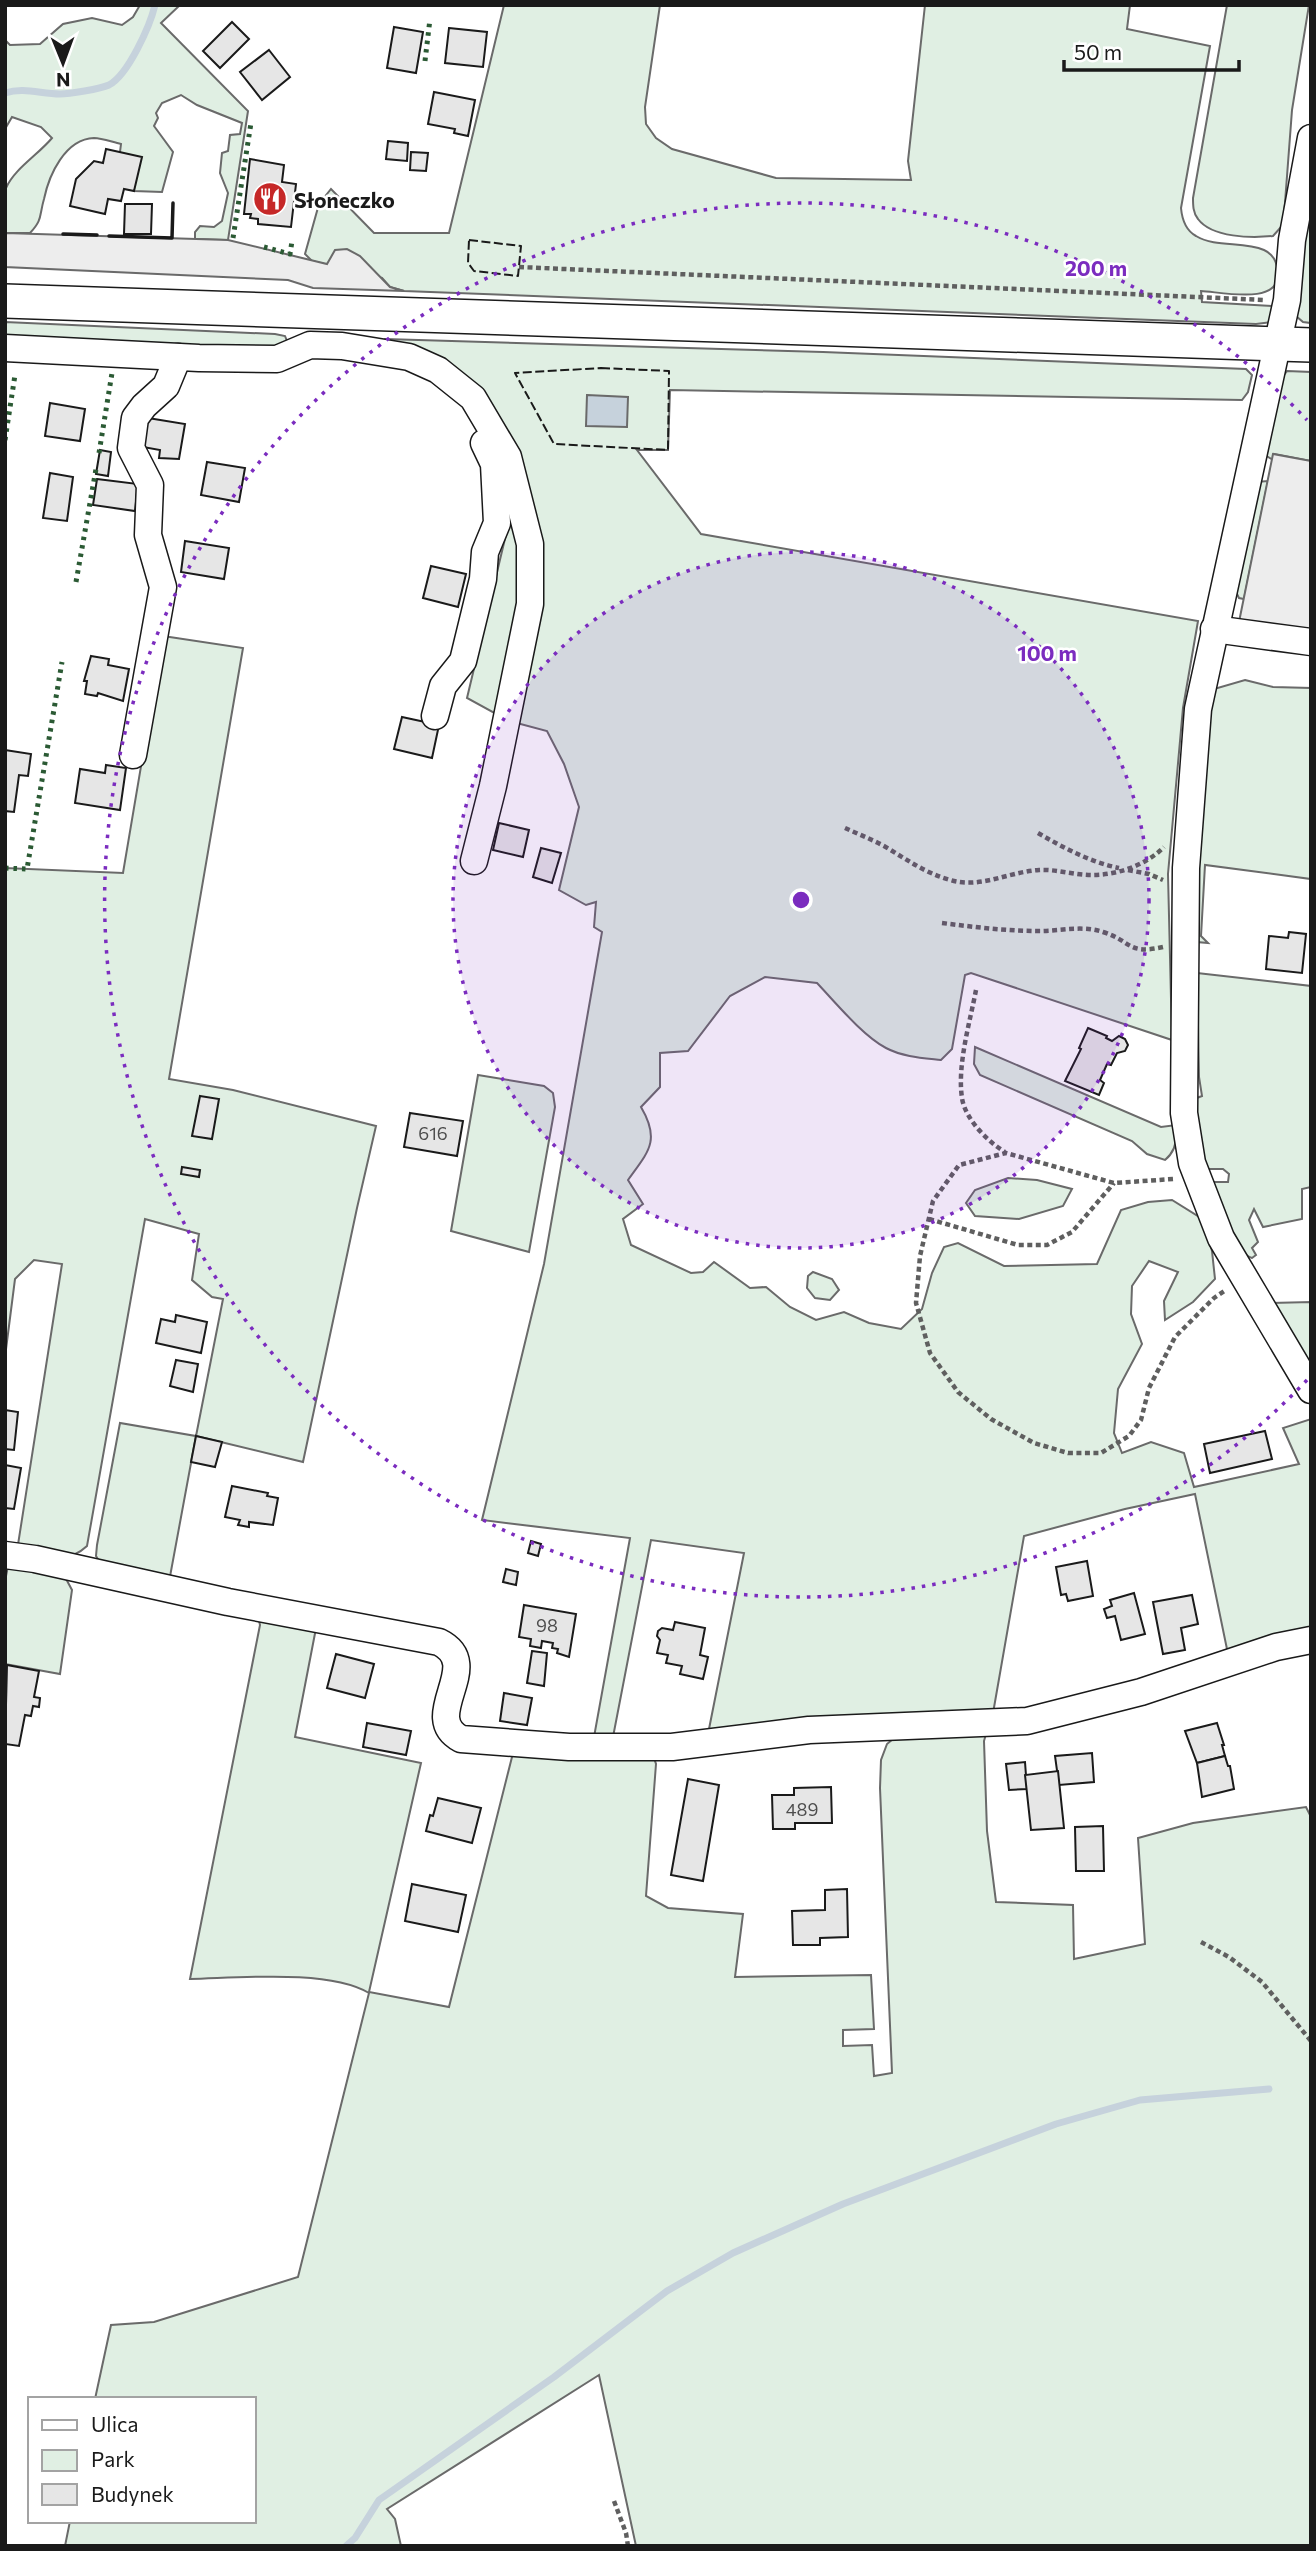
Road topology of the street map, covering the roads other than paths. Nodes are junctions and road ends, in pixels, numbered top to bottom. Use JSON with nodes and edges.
{"nodes":[{"id":1,"x":1311,"y":138,"type":"edge"},
{"id":2,"x":5,"y":301,"type":"edge"},
{"id":3,"x":1277,"y":344,"type":"junction"},
{"id":4,"x":1311,"y":345,"type":"edge"},
{"id":5,"x":5,"y":348,"type":"edge"},
{"id":6,"x":178,"y":357,"type":"junction"},
{"id":7,"x":439,"y":370,"type":"junction"},
{"id":8,"x":1214,"y":629,"type":"junction"},
{"id":9,"x":1311,"y":642,"type":"edge"},
{"id":10,"x":435,"y":716,"type":"dead end"},
{"id":11,"x":133,"y":755,"type":"dead end"},
{"id":12,"x":474,"y":861,"type":"dead end"},
{"id":13,"x":1311,"y":1390,"type":"edge"},
{"id":14,"x":5,"y":1555,"type":"edge"},
{"id":15,"x":1311,"y":1640,"type":"edge"}],
"edges":[{"from":1,"to":3,"type":"street"},
{"from":2,"to":3,"type":"main road"},
{"from":3,"to":4,"type":"main road"},
{"from":3,"to":8,"type":"street"},
{"from":5,"to":6,"type":"street"},
{"from":6,"to":7,"type":"street"},
{"from":6,"to":11,"type":"street"},
{"from":7,"to":10,"type":"street"},
{"from":7,"to":12,"type":"street"},
{"from":8,"to":9,"type":"street"},
{"from":8,"to":13,"type":"street"},
{"from":14,"to":15,"type":"street"}]}
